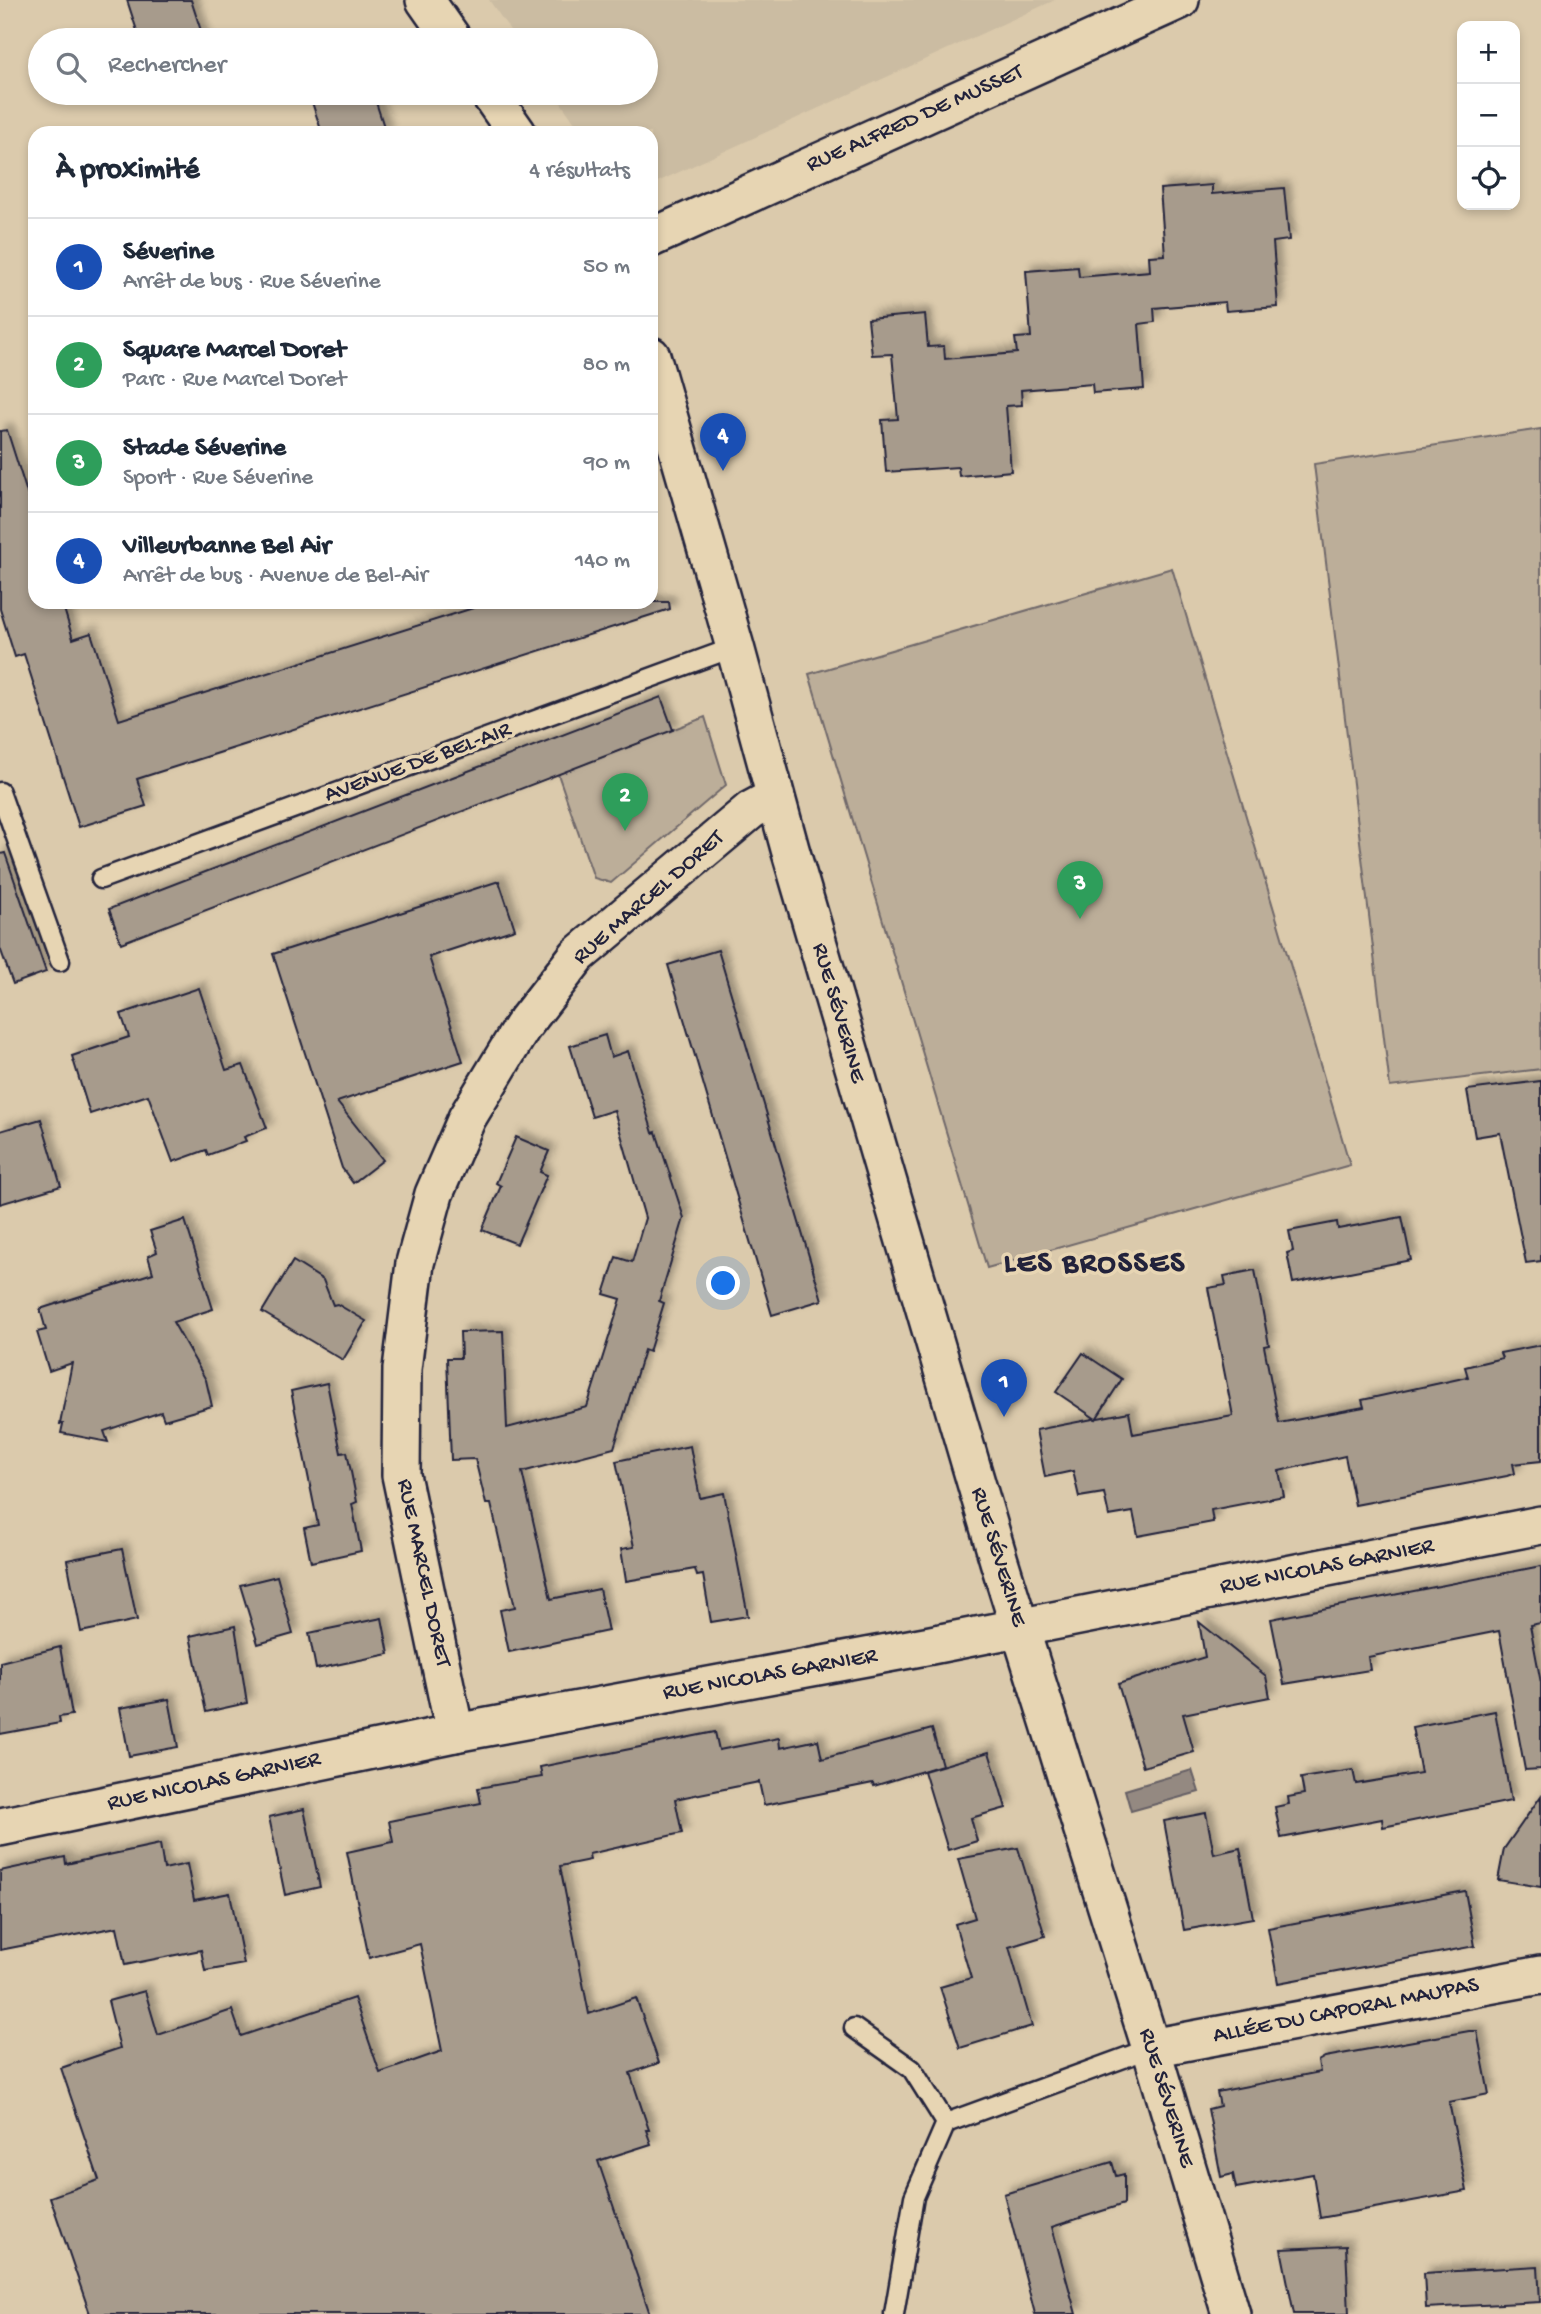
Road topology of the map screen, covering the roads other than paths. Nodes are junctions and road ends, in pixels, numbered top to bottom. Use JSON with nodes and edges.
{"nodes":[{"id":1,"x":425,"y":0,"type":"edge"},
{"id":2,"x":1180,"y":0,"type":"edge"},
{"id":3,"x":445,"y":28,"type":"edge"},
{"id":4,"x":497,"y":105,"type":"edge"},
{"id":5,"x":512,"y":126,"type":"edge"},
{"id":6,"x":658,"y":236,"type":"edge"},
{"id":7,"x":658,"y":380,"type":"edge"},
{"id":8,"x":735,"y":647,"type":"junction"},
{"id":9,"x":0,"y":792,"type":"edge"},
{"id":10,"x":775,"y":797,"type":"junction"},
{"id":11,"x":101,"y":879,"type":"dead end"},
{"id":12,"x":60,"y":961,"type":"dead end"},
{"id":13,"x":1541,"y":1525,"type":"edge"},
{"id":14,"x":1018,"y":1628,"type":"junction"},
{"id":15,"x":455,"y":1733,"type":"junction"},
{"id":16,"x":0,"y":1826,"type":"edge"},
{"id":17,"x":1541,"y":1975,"type":"edge"},
{"id":18,"x":855,"y":2028,"type":"dead end"},
{"id":19,"x":1151,"y":2048,"type":"junction"},
{"id":20,"x":946,"y":2123,"type":"junction"},
{"id":21,"x":894,"y":2314,"type":"edge"},
{"id":22,"x":1231,"y":2314,"type":"edge"}],
"edges":[{"from":1,"to":3,"type":"street"},
{"from":2,"to":6,"type":"street","name":"RUE ALFRED DE MUSSET"},
{"from":4,"to":5,"type":"street"},
{"from":7,"to":8,"type":"street"},
{"from":8,"to":10,"type":"street"},
{"from":8,"to":11,"type":"lane","name":"AVENUE DE BEL-AIR"},
{"from":9,"to":12,"type":"lane"},
{"from":10,"to":14,"type":"street","name":"RUE SÉVERINE"},
{"from":10,"to":15,"type":"street","name":"RUE MARCEL DORET"},
{"from":13,"to":14,"type":"street","name":"RUE NICOLAS GARNIER"},
{"from":14,"to":15,"type":"street","name":"RUE NICOLAS GARNIER"},
{"from":14,"to":19,"type":"street","name":"RUE SÉVERINE"},
{"from":15,"to":16,"type":"street","name":"RUE NICOLAS GARNIER"},
{"from":17,"to":19,"type":"street","name":"ALLÉE DU CAPORAL MAUPAS"},
{"from":18,"to":20,"type":"lane"},
{"from":19,"to":20,"type":"lane"},
{"from":19,"to":22,"type":"street","name":"RUE SÉVERINE"},
{"from":20,"to":21,"type":"lane"}]}
